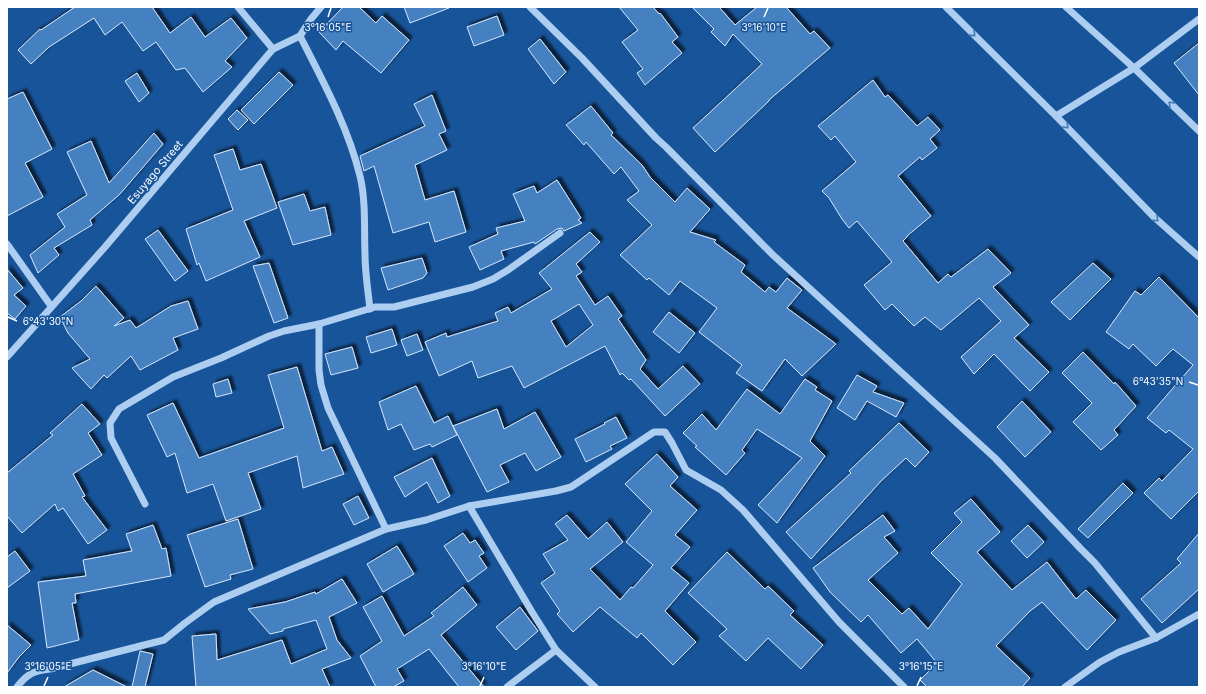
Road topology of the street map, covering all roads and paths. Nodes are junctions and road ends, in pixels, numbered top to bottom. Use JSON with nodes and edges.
{"nodes":[{"id":1,"x":238,"y":7,"type":"edge"},
{"id":2,"x":321,"y":7,"type":"edge"},
{"id":3,"x":530,"y":7,"type":"edge"},
{"id":4,"x":946,"y":7,"type":"edge"},
{"id":5,"x":1066,"y":7,"type":"edge"},
{"id":6,"x":1199,"y":19,"type":"edge"},
{"id":7,"x":300,"y":36,"type":"junction"},
{"id":8,"x":273,"y":49,"type":"junction"},
{"id":9,"x":1134,"y":68,"type":"junction"},
{"id":10,"x":1056,"y":116,"type":"junction"},
{"id":11,"x":1199,"y":131,"type":"edge"},
{"id":12,"x":560,"y":233,"type":"dead end"},
{"id":13,"x":7,"y":244,"type":"edge"},
{"id":14,"x":1199,"y":257,"type":"edge"},
{"id":15,"x":51,"y":306,"type":"junction"},
{"id":16,"x":370,"y":309,"type":"junction"},
{"id":17,"x":319,"y":324,"type":"junction"},
{"id":18,"x":7,"y":357,"type":"edge"},
{"id":19,"x":146,"y":504,"type":"dead end"},
{"id":20,"x":469,"y":506,"type":"junction"},
{"id":21,"x":386,"y":529,"type":"junction"},
{"id":22,"x":1199,"y":614,"type":"edge"},
{"id":23,"x":1156,"y":638,"type":"junction"},
{"id":24,"x":556,"y":650,"type":"junction"},
{"id":25,"x":16,"y":687,"type":"edge"},
{"id":26,"x":507,"y":687,"type":"edge"},
{"id":27,"x":595,"y":687,"type":"edge"},
{"id":28,"x":904,"y":687,"type":"edge"},
{"id":29,"x":1065,"y":687,"type":"edge"}],
"edges":[{"from":1,"to":8,"type":"street"},
{"from":2,"to":7,"type":"street"},
{"from":3,"to":23,"type":"street"},
{"from":4,"to":10,"type":"street","one_way":true},
{"from":5,"to":9,"type":"street"},
{"from":6,"to":9,"type":"street"},
{"from":7,"to":8,"type":"street","name":"Esuyago Street"},
{"from":7,"to":16,"type":"street"},
{"from":8,"to":15,"type":"street","name":"Esuyago Street"},
{"from":9,"to":10,"type":"street"},
{"from":11,"to":9,"type":"street","one_way":true},
{"from":10,"to":14,"type":"street","one_way":true},
{"from":12,"to":16,"type":"street"},
{"from":13,"to":15,"type":"street"},
{"from":15,"to":18,"type":"street","name":"Esuyago Street"},
{"from":16,"to":17,"type":"street"},
{"from":17,"to":19,"type":"street"},
{"from":17,"to":21,"type":"street"},
{"from":20,"to":21,"type":"street"},
{"from":20,"to":24,"type":"street"},
{"from":20,"to":28,"type":"street"},
{"from":21,"to":25,"type":"street"},
{"from":22,"to":23,"type":"street"},
{"from":23,"to":29,"type":"street"},
{"from":24,"to":26,"type":"street"},
{"from":24,"to":27,"type":"street"}]}
